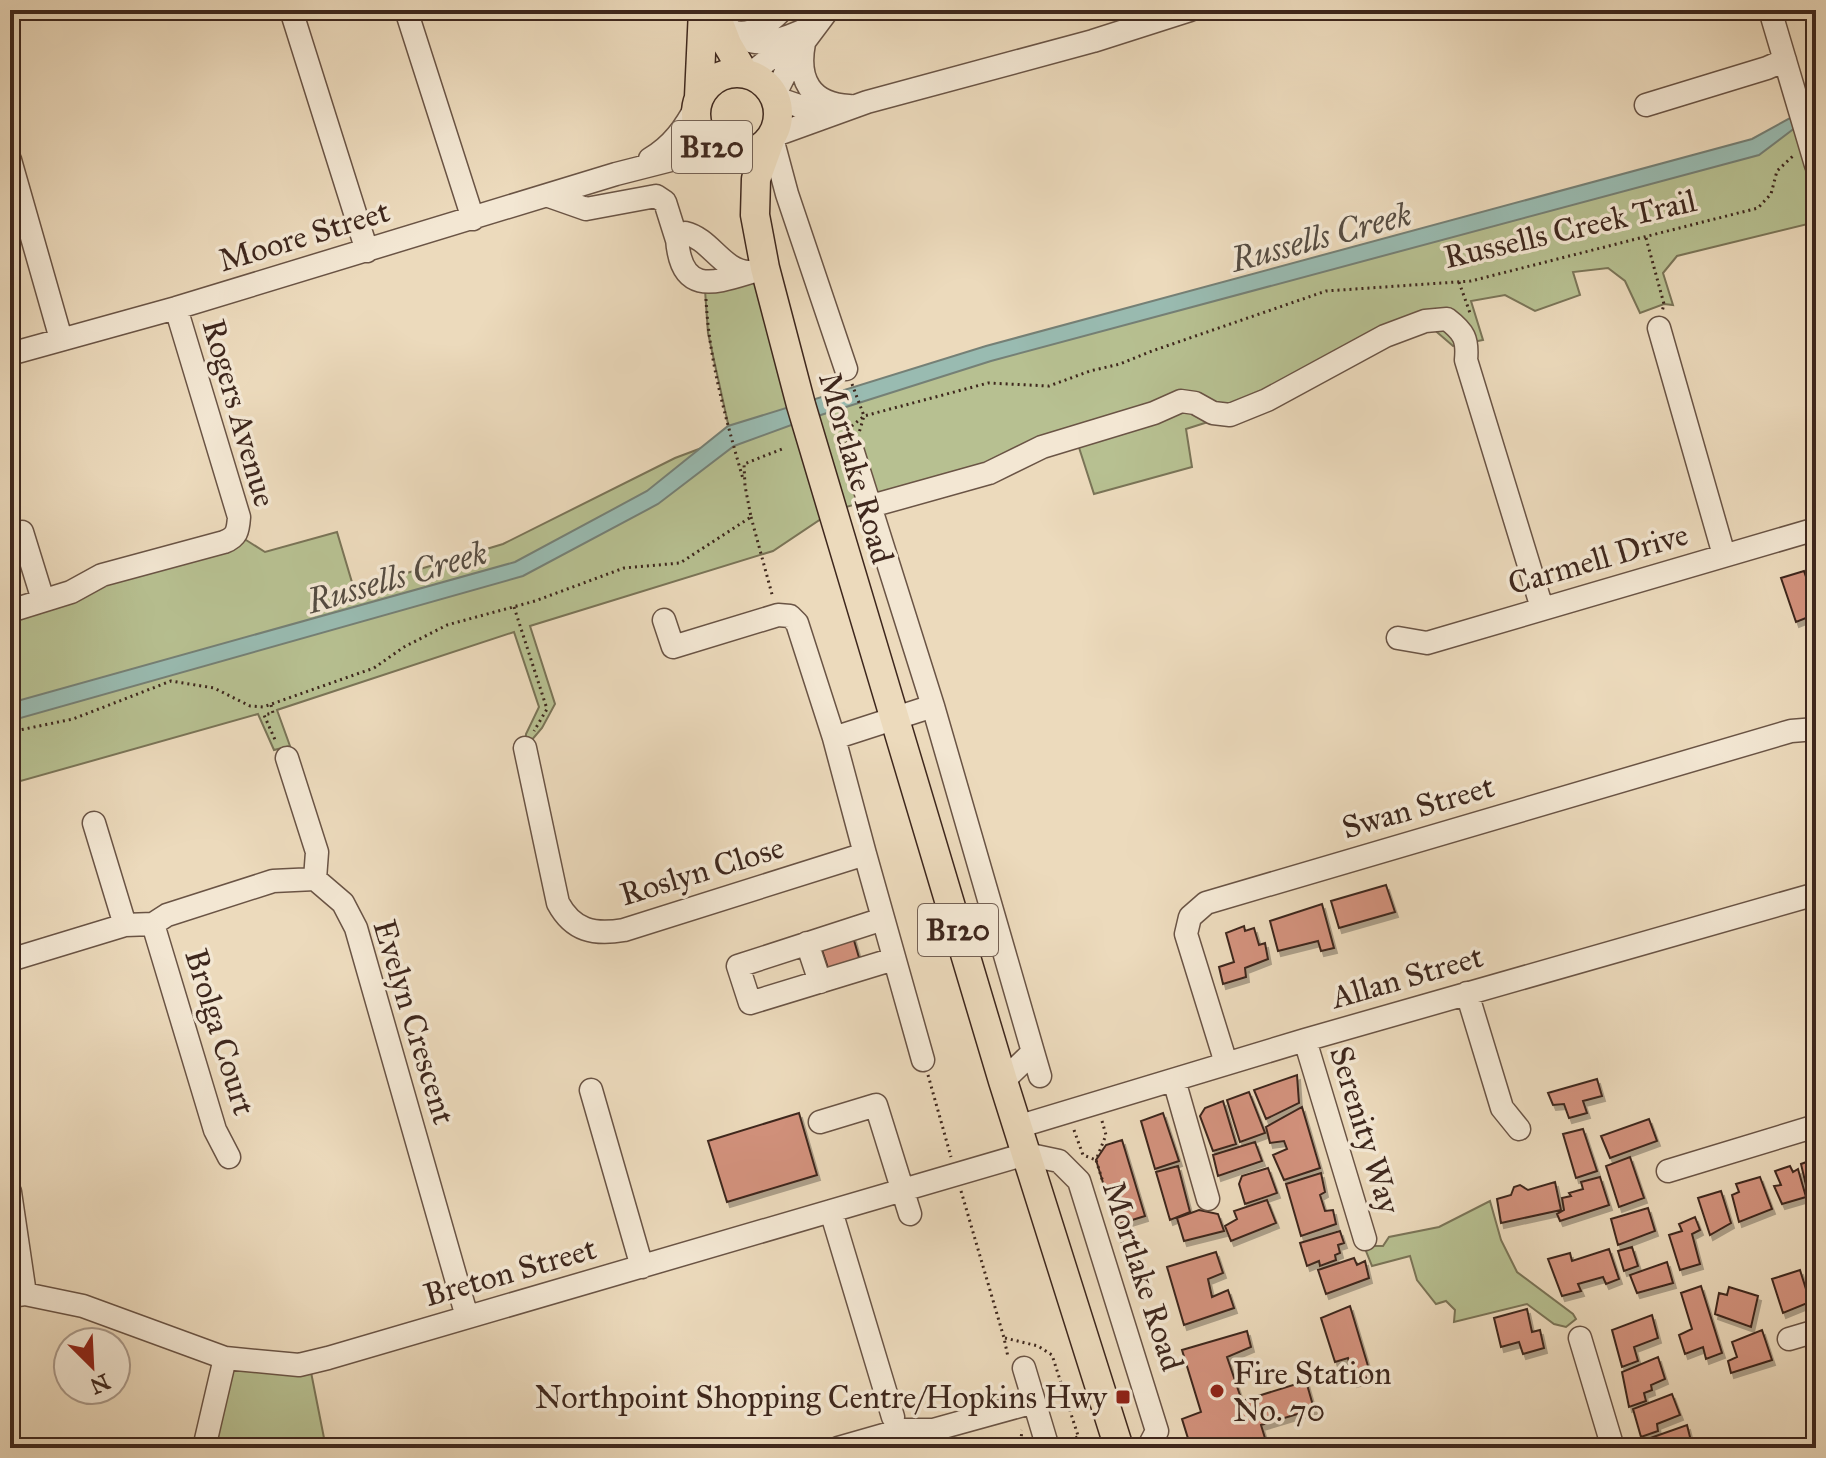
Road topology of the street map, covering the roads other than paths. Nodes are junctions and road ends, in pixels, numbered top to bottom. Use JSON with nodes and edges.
{"nodes":[{"id":1,"x":291,"y":10,"type":"edge"},
{"id":2,"x":406,"y":10,"type":"edge"},
{"id":3,"x":703,"y":10,"type":"edge"},
{"id":4,"x":782,"y":10,"type":"edge"},
{"id":5,"x":1190,"y":10,"type":"edge"},
{"id":6,"x":1770,"y":10,"type":"edge"},
{"id":7,"x":719,"y":17,"type":"edge"},
{"id":8,"x":816,"y":23,"type":"edge"},
{"id":9,"x":1785,"y":60,"type":"junction"},
{"id":10,"x":746,"y":74,"type":"junction"},
{"id":11,"x":775,"y":97,"type":"junction"},
{"id":12,"x":698,"y":101,"type":"junction"},
{"id":13,"x":858,"y":104,"type":"junction"},
{"id":14,"x":1646,"y":105,"type":"dead end"},
{"id":15,"x":771,"y":138,"type":"junction"},
{"id":16,"x":716,"y":150,"type":"junction"},
{"id":17,"x":1814,"y":158,"type":"edge"},
{"id":18,"x":10,"y":160,"type":"edge"},
{"id":19,"x":616,"y":174,"type":"junction"},
{"id":20,"x":549,"y":196,"type":"junction"},
{"id":21,"x":473,"y":219,"type":"junction"},
{"id":22,"x":757,"y":234,"type":"junction"},
{"id":23,"x":685,"y":238,"type":"junction"},
{"id":24,"x":367,"y":251,"type":"junction"},
{"id":25,"x":757,"y":270,"type":"junction"},
{"id":26,"x":176,"y":308,"type":"junction"},
{"id":27,"x":1659,"y":328,"type":"road end"},
{"id":28,"x":61,"y":339,"type":"junction"},
{"id":29,"x":10,"y":354,"type":"edge"},
{"id":30,"x":846,"y":369,"type":"road end"},
{"id":31,"x":850,"y":441,"type":"road end"},
{"id":32,"x":871,"y":506,"type":"junction"},
{"id":33,"x":1816,"y":529,"type":"edge"},
{"id":34,"x":21,"y":531,"type":"edge"},
{"id":35,"x":1724,"y":555,"type":"junction"},
{"id":36,"x":43,"y":600,"type":"junction"},
{"id":37,"x":1542,"y":608,"type":"junction"},
{"id":38,"x":10,"y":611,"type":"edge"},
{"id":39,"x":664,"y":620,"type":"dead end"},
{"id":40,"x":1398,"y":638,"type":"dead end"},
{"id":41,"x":933,"y":706,"type":"junction"},
{"id":42,"x":896,"y":719,"type":"junction"},
{"id":43,"x":1816,"y":729,"type":"edge"},
{"id":44,"x":834,"y":738,"type":"junction"},
{"id":45,"x":525,"y":748,"type":"road end"},
{"id":46,"x":287,"y":758,"type":"road end"},
{"id":47,"x":94,"y":823,"type":"dead end"},
{"id":48,"x":865,"y":854,"type":"junction"},
{"id":49,"x":315,"y":879,"type":"junction"},
{"id":50,"x":1816,"y":894,"type":"edge"},
{"id":51,"x":883,"y":919,"type":"junction"},
{"id":52,"x":153,"y":924,"type":"junction"},
{"id":53,"x":125,"y":925,"type":"junction"},
{"id":54,"x":807,"y":943,"type":"junction"},
{"id":55,"x":894,"y":959,"type":"junction"},
{"id":56,"x":10,"y":960,"type":"edge"},
{"id":57,"x":820,"y":982,"type":"junction"},
{"id":58,"x":1467,"y":993,"type":"junction"},
{"id":59,"x":1305,"y":1040,"type":"junction"},
{"id":60,"x":1033,"y":1052,"type":"junction"},
{"id":61,"x":923,"y":1060,"type":"road end"},
{"id":62,"x":1226,"y":1063,"type":"junction"},
{"id":63,"x":1040,"y":1076,"type":"dead end"},
{"id":64,"x":1174,"y":1080,"type":"junction"},
{"id":65,"x":1003,"y":1081,"type":"junction"},
{"id":66,"x":591,"y":1090,"type":"dead end"},
{"id":67,"x":820,"y":1122,"type":"dead end"},
{"id":68,"x":1816,"y":1126,"type":"edge"},
{"id":69,"x":1017,"y":1127,"type":"junction"},
{"id":70,"x":1519,"y":1129,"type":"dead end"},
{"id":71,"x":1026,"y":1154,"type":"junction"},
{"id":72,"x":229,"y":1157,"type":"dead end"},
{"id":73,"x":1668,"y":1171,"type":"dead end"},
{"id":74,"x":903,"y":1190,"type":"junction"},
{"id":75,"x":10,"y":1192,"type":"edge"},
{"id":76,"x":1208,"y":1199,"type":"dead end"},
{"id":77,"x":831,"y":1211,"type":"junction"},
{"id":78,"x":910,"y":1214,"type":"dead end"},
{"id":79,"x":1362,"y":1242,"type":"dead end"},
{"id":80,"x":642,"y":1267,"type":"junction"},
{"id":81,"x":18,"y":1295,"type":"edge"},
{"id":82,"x":467,"y":1317,"type":"junction"},
{"id":83,"x":1816,"y":1331,"type":"edge"},
{"id":84,"x":1580,"y":1338,"type":"dead end"},
{"id":85,"x":1789,"y":1339,"type":"dead end"},
{"id":86,"x":225,"y":1358,"type":"junction"},
{"id":87,"x":1016,"y":1367,"type":"road end"},
{"id":88,"x":1027,"y":1405,"type":"junction"},
{"id":89,"x":893,"y":1417,"type":"dead end"},
{"id":90,"x":204,"y":1448,"type":"edge"},
{"id":91,"x":838,"y":1448,"type":"edge"},
{"id":92,"x":1048,"y":1448,"type":"edge"},
{"id":93,"x":1119,"y":1448,"type":"edge"},
{"id":94,"x":1148,"y":1448,"type":"edge"},
{"id":95,"x":1613,"y":1448,"type":"edge"}],
"edges":[{"from":1,"to":24,"type":"street"},
{"from":2,"to":21,"type":"street"},
{"from":3,"to":12,"type":"main road","number":"B120"},
{"from":4,"to":7,"type":"street"},
{"from":5,"to":13,"type":"street"},
{"from":6,"to":9,"type":"street"},
{"from":7,"to":8,"type":"street"},
{"from":7,"to":10,"type":"main road","number":"B120"},
{"from":8,"to":10,"type":"street"},
{"from":8,"to":11,"type":"street"},
{"from":8,"to":13,"type":"street"},
{"from":9,"to":14,"type":"street"},
{"from":9,"to":17,"type":"street"},
{"from":10,"to":11,"type":"main road","number":"B120"},
{"from":10,"to":12,"type":"main road","number":"B120"},
{"from":11,"to":13,"type":"street"},
{"from":11,"to":15,"type":"main road","number":"B120"},
{"from":12,"to":16,"type":"main road","number":"B120"},
{"from":12,"to":19,"type":"street","name":"Moore Street"},
{"from":13,"to":15,"type":"street"},
{"from":15,"to":16,"type":"main road","number":"B120"},
{"from":15,"to":22,"type":"main road","name":"Mortlake Road","number":"B120"},
{"from":15,"to":30,"type":"street"},
{"from":16,"to":19,"type":"street","name":"Moore Street"},
{"from":16,"to":22,"type":"main road","name":"Mortlake Road","number":"B120"},
{"from":18,"to":28,"type":"street"},
{"from":19,"to":20,"type":"street","name":"Moore Street"},
{"from":20,"to":21,"type":"street","name":"Moore Street"},
{"from":20,"to":23,"type":"street"},
{"from":21,"to":24,"type":"street","name":"Moore Street"},
{"from":22,"to":25,"type":"main road","name":"Mortlake Road","number":"B120"},
{"from":23,"to":25,"type":"street"},
{"from":23,"to":25,"type":"street"},
{"from":24,"to":26,"type":"street","name":"Moore Street"},
{"from":25,"to":42,"type":"main road","name":"Mortlake Road","number":"B120"},
{"from":26,"to":28,"type":"street","name":"Moore Street"},
{"from":26,"to":36,"type":"street","name":"Rogers Avenue"},
{"from":27,"to":35,"type":"street"},
{"from":28,"to":29,"type":"street","name":"Moore Street"},
{"from":31,"to":32,"type":"street","name":"Mortlake Road"},
{"from":32,"to":37,"type":"street"},
{"from":32,"to":41,"type":"street","name":"Mortlake Road"},
{"from":33,"to":35,"type":"street","name":"Carmell Drive"},
{"from":34,"to":36,"type":"street"},
{"from":35,"to":37,"type":"street","name":"Carmell Drive"},
{"from":36,"to":38,"type":"street","name":"Rogers Avenue"},
{"from":37,"to":40,"type":"street","name":"Carmell Drive"},
{"from":39,"to":44,"type":"street"},
{"from":41,"to":42,"type":"street"},
{"from":41,"to":60,"type":"street","name":"Mortlake Road"},
{"from":42,"to":44,"type":"street"},
{"from":42,"to":65,"type":"main road","name":"Mortlake Road","number":"B120"},
{"from":43,"to":62,"type":"street","name":"Swan Street"},
{"from":44,"to":48,"type":"street"},
{"from":45,"to":48,"type":"street","name":"Roslyn Close"},
{"from":46,"to":49,"type":"street"},
{"from":47,"to":53,"type":"street"},
{"from":48,"to":51,"type":"street"},
{"from":49,"to":52,"type":"street"},
{"from":49,"to":82,"type":"street","name":"Evelyn Crescent"},
{"from":50,"to":58,"type":"street","name":"Allan Street"},
{"from":51,"to":54,"type":"street"},
{"from":51,"to":55,"type":"street"},
{"from":52,"to":53,"type":"street"},
{"from":52,"to":72,"type":"street","name":"Brolga Court"},
{"from":53,"to":56,"type":"street"},
{"from":54,"to":57,"type":"street"},
{"from":54,"to":57,"type":"street"},
{"from":55,"to":57,"type":"street"},
{"from":55,"to":61,"type":"street"},
{"from":58,"to":59,"type":"street","name":"Allan Street"},
{"from":58,"to":70,"type":"street"},
{"from":59,"to":62,"type":"street","name":"Allan Street"},
{"from":59,"to":79,"type":"street","name":"Serenity Way"},
{"from":60,"to":63,"type":"street","name":"Mortlake Road"},
{"from":60,"to":65,"type":"street"},
{"from":62,"to":64,"type":"street","name":"Allan Street"},
{"from":64,"to":69,"type":"street","name":"Allan Street"},
{"from":64,"to":76,"type":"street"},
{"from":65,"to":69,"type":"main road","name":"Mortlake Road","number":"B120"},
{"from":66,"to":80,"type":"street"},
{"from":67,"to":74,"type":"street"},
{"from":68,"to":73,"type":"street"},
{"from":69,"to":71,"type":"main road","name":"Mortlake Road","number":"B120"},
{"from":71,"to":74,"type":"street","name":"Breton Street"},
{"from":71,"to":93,"type":"main road","name":"Mortlake Road","number":"B120"},
{"from":71,"to":94,"type":"street","name":"Mortlake Road"},
{"from":74,"to":77,"type":"street","name":"Breton Street"},
{"from":74,"to":78,"type":"street"},
{"from":75,"to":81,"type":"street"},
{"from":77,"to":80,"type":"street","name":"Breton Street"},
{"from":77,"to":89,"type":"street"},
{"from":80,"to":82,"type":"street","name":"Breton Street"},
{"from":81,"to":86,"type":"street","name":"Breton Street"},
{"from":82,"to":86,"type":"street","name":"Breton Street"},
{"from":83,"to":85,"type":"street"},
{"from":84,"to":95,"type":"street"},
{"from":86,"to":90,"type":"street"},
{"from":87,"to":88,"type":"street"},
{"from":88,"to":91,"type":"street"},
{"from":88,"to":92,"type":"street"}]}
